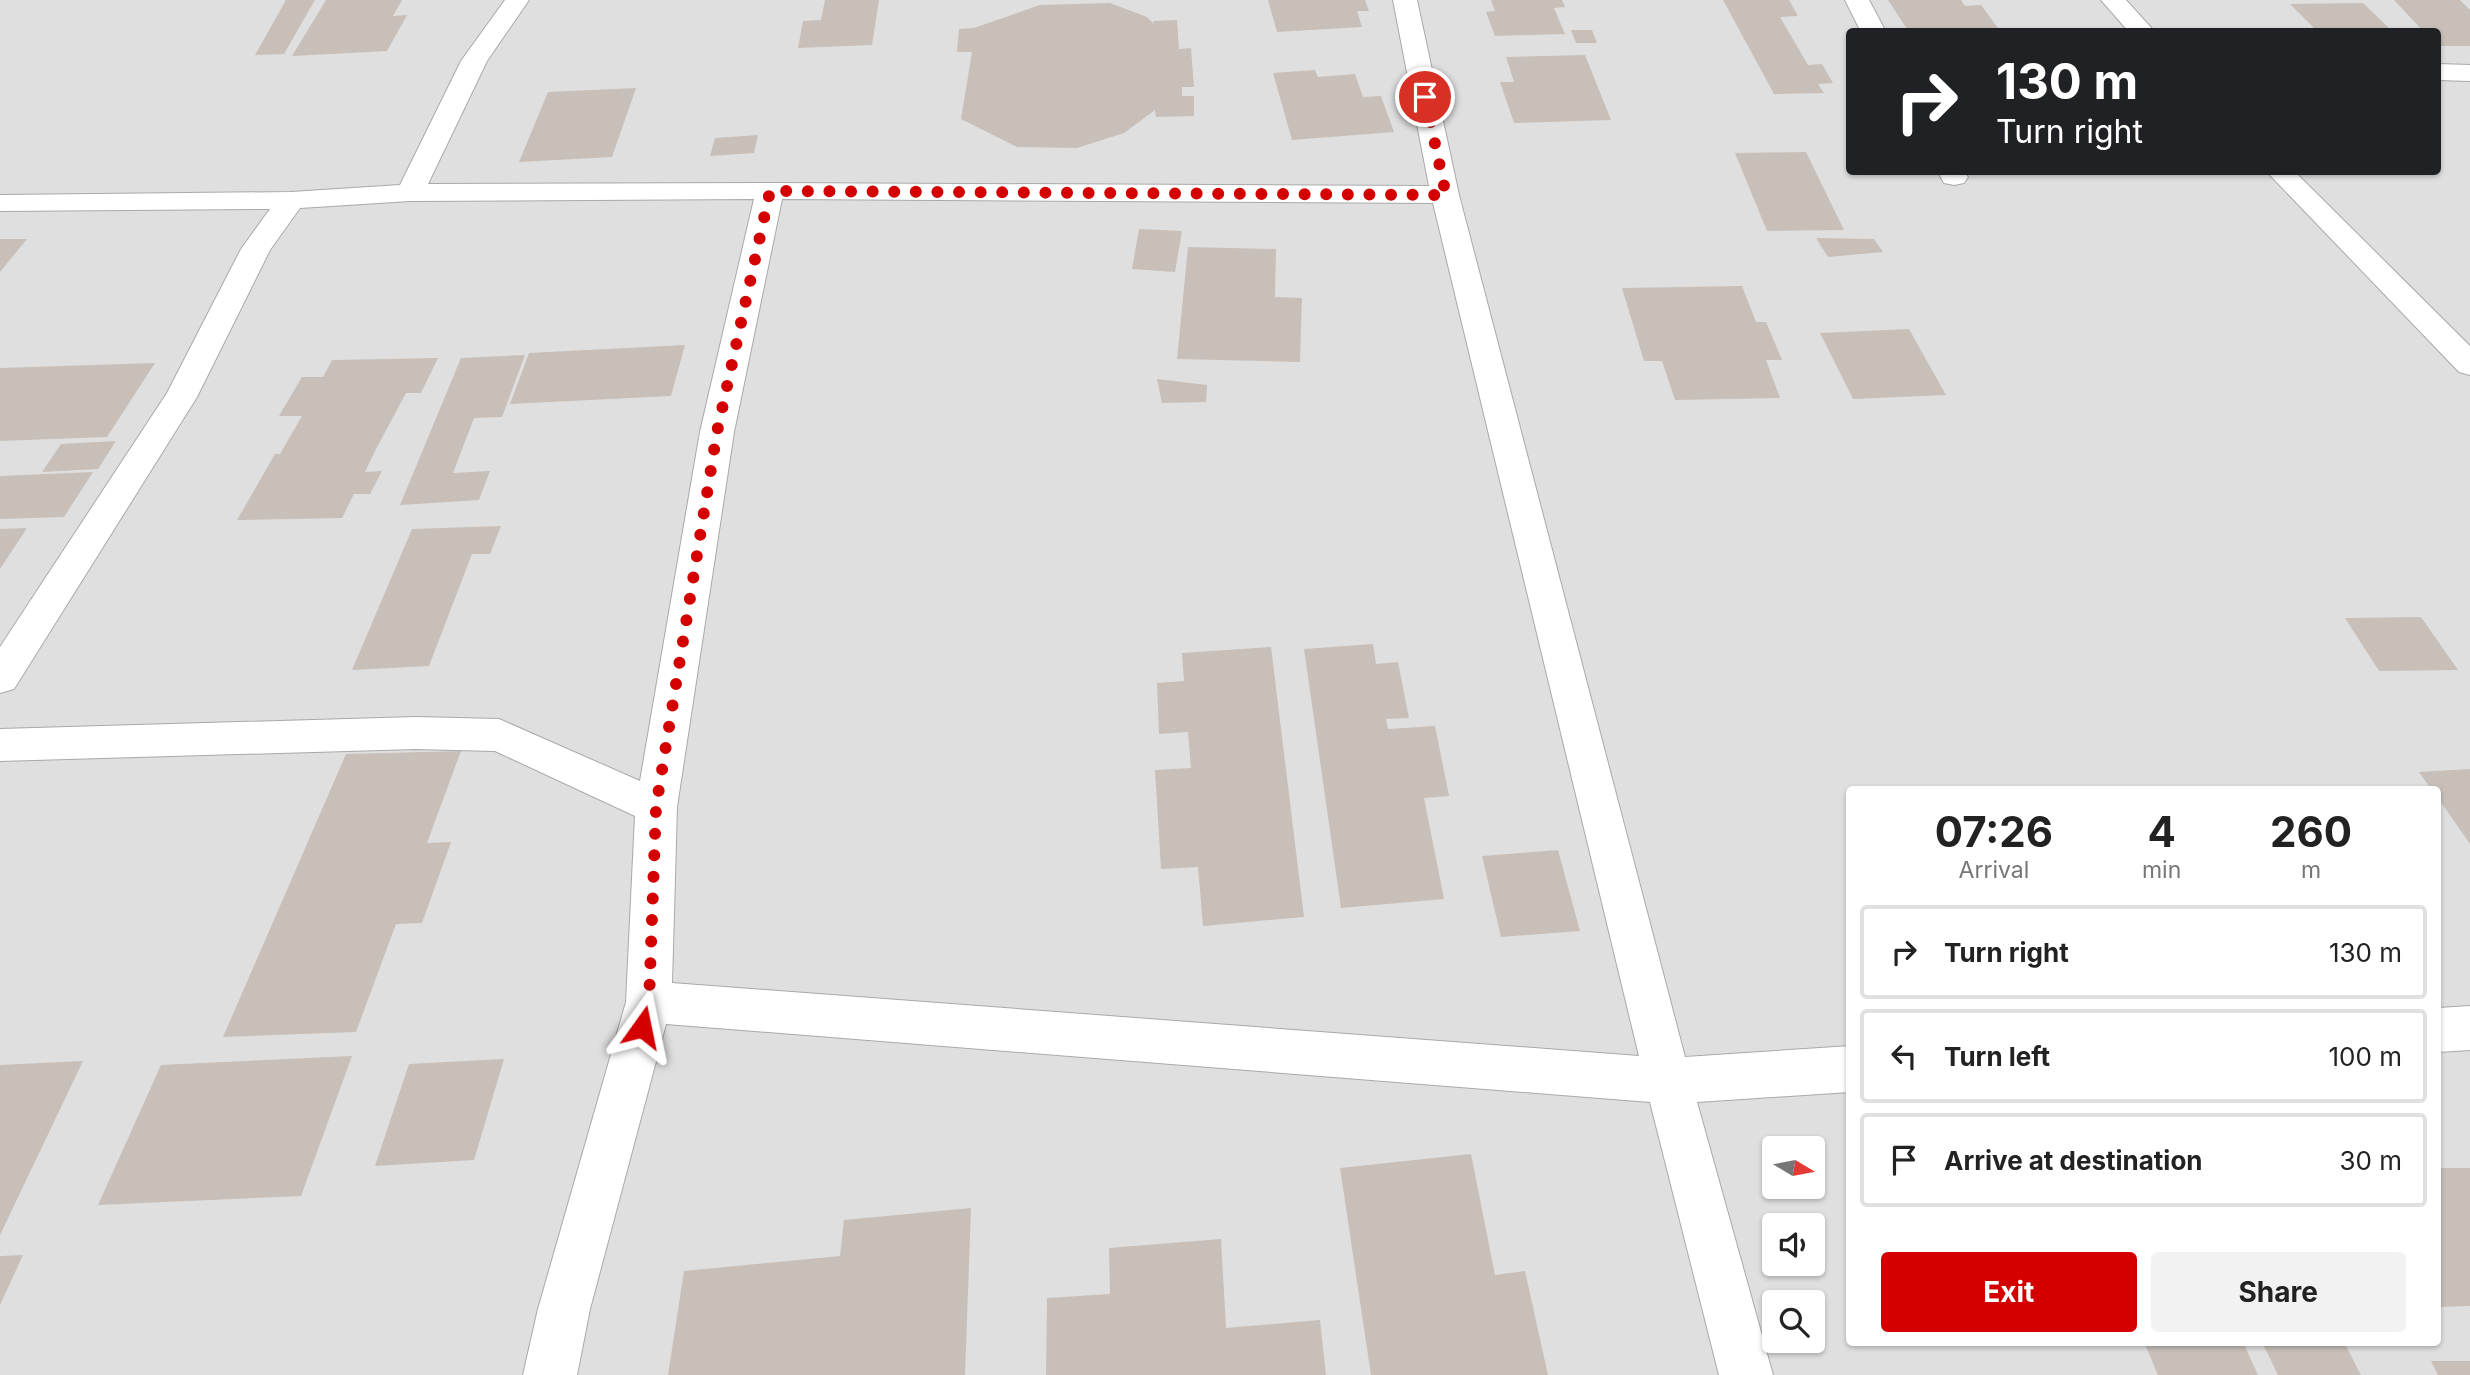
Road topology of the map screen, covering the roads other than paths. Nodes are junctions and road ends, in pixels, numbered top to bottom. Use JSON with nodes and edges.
{"nodes":[{"id":1,"x":517,"y":0,"type":"edge"},
{"id":2,"x":1405,"y":0,"type":"edge"},
{"id":3,"x":1857,"y":0,"type":"edge"},
{"id":4,"x":2113,"y":0,"type":"edge"},
{"id":5,"x":1872,"y":28,"type":"edge"},
{"id":6,"x":2139,"y":28,"type":"edge"},
{"id":7,"x":2441,"y":72,"type":"edge"},
{"id":8,"x":2470,"y":73,"type":"edge"},
{"id":9,"x":2283,"y":175,"type":"edge"},
{"id":10,"x":770,"y":191,"type":"junction"},
{"id":11,"x":410,"y":193,"type":"junction"},
{"id":12,"x":1446,"y":195,"type":"junction"},
{"id":13,"x":291,"y":200,"type":"junction"},
{"id":14,"x":0,"y":203,"type":"edge"},
{"id":15,"x":2470,"y":365,"type":"edge"},
{"id":16,"x":0,"y":678,"type":"edge"},
{"id":17,"x":0,"y":745,"type":"edge"},
{"id":18,"x":656,"y":807,"type":"junction"},
{"id":19,"x":649,"y":1002,"type":"junction"},
{"id":20,"x":2470,"y":1028,"type":"edge"},
{"id":21,"x":2441,"y":1030,"type":"edge"},
{"id":22,"x":1846,"y":1069,"type":"edge"},
{"id":23,"x":1668,"y":1081,"type":"junction"},
{"id":24,"x":550,"y":1375,"type":"edge"},
{"id":25,"x":1746,"y":1375,"type":"edge"}],
"edges":[{"from":1,"to":11,"type":"street"},
{"from":2,"to":12,"type":"street"},
{"from":3,"to":5,"type":"street"},
{"from":4,"to":6,"type":"street"},
{"from":7,"to":8,"type":"street"},
{"from":9,"to":15,"type":"street"},
{"from":10,"to":11,"type":"street"},
{"from":10,"to":12,"type":"street"},
{"from":10,"to":18,"type":"street"},
{"from":11,"to":13,"type":"street"},
{"from":12,"to":23,"type":"street"},
{"from":13,"to":14,"type":"street"},
{"from":13,"to":16,"type":"street"},
{"from":17,"to":18,"type":"street"},
{"from":18,"to":19,"type":"street"},
{"from":19,"to":23,"type":"street"},
{"from":19,"to":24,"type":"street"},
{"from":20,"to":21,"type":"street"},
{"from":22,"to":23,"type":"street"},
{"from":23,"to":25,"type":"street"}]}
